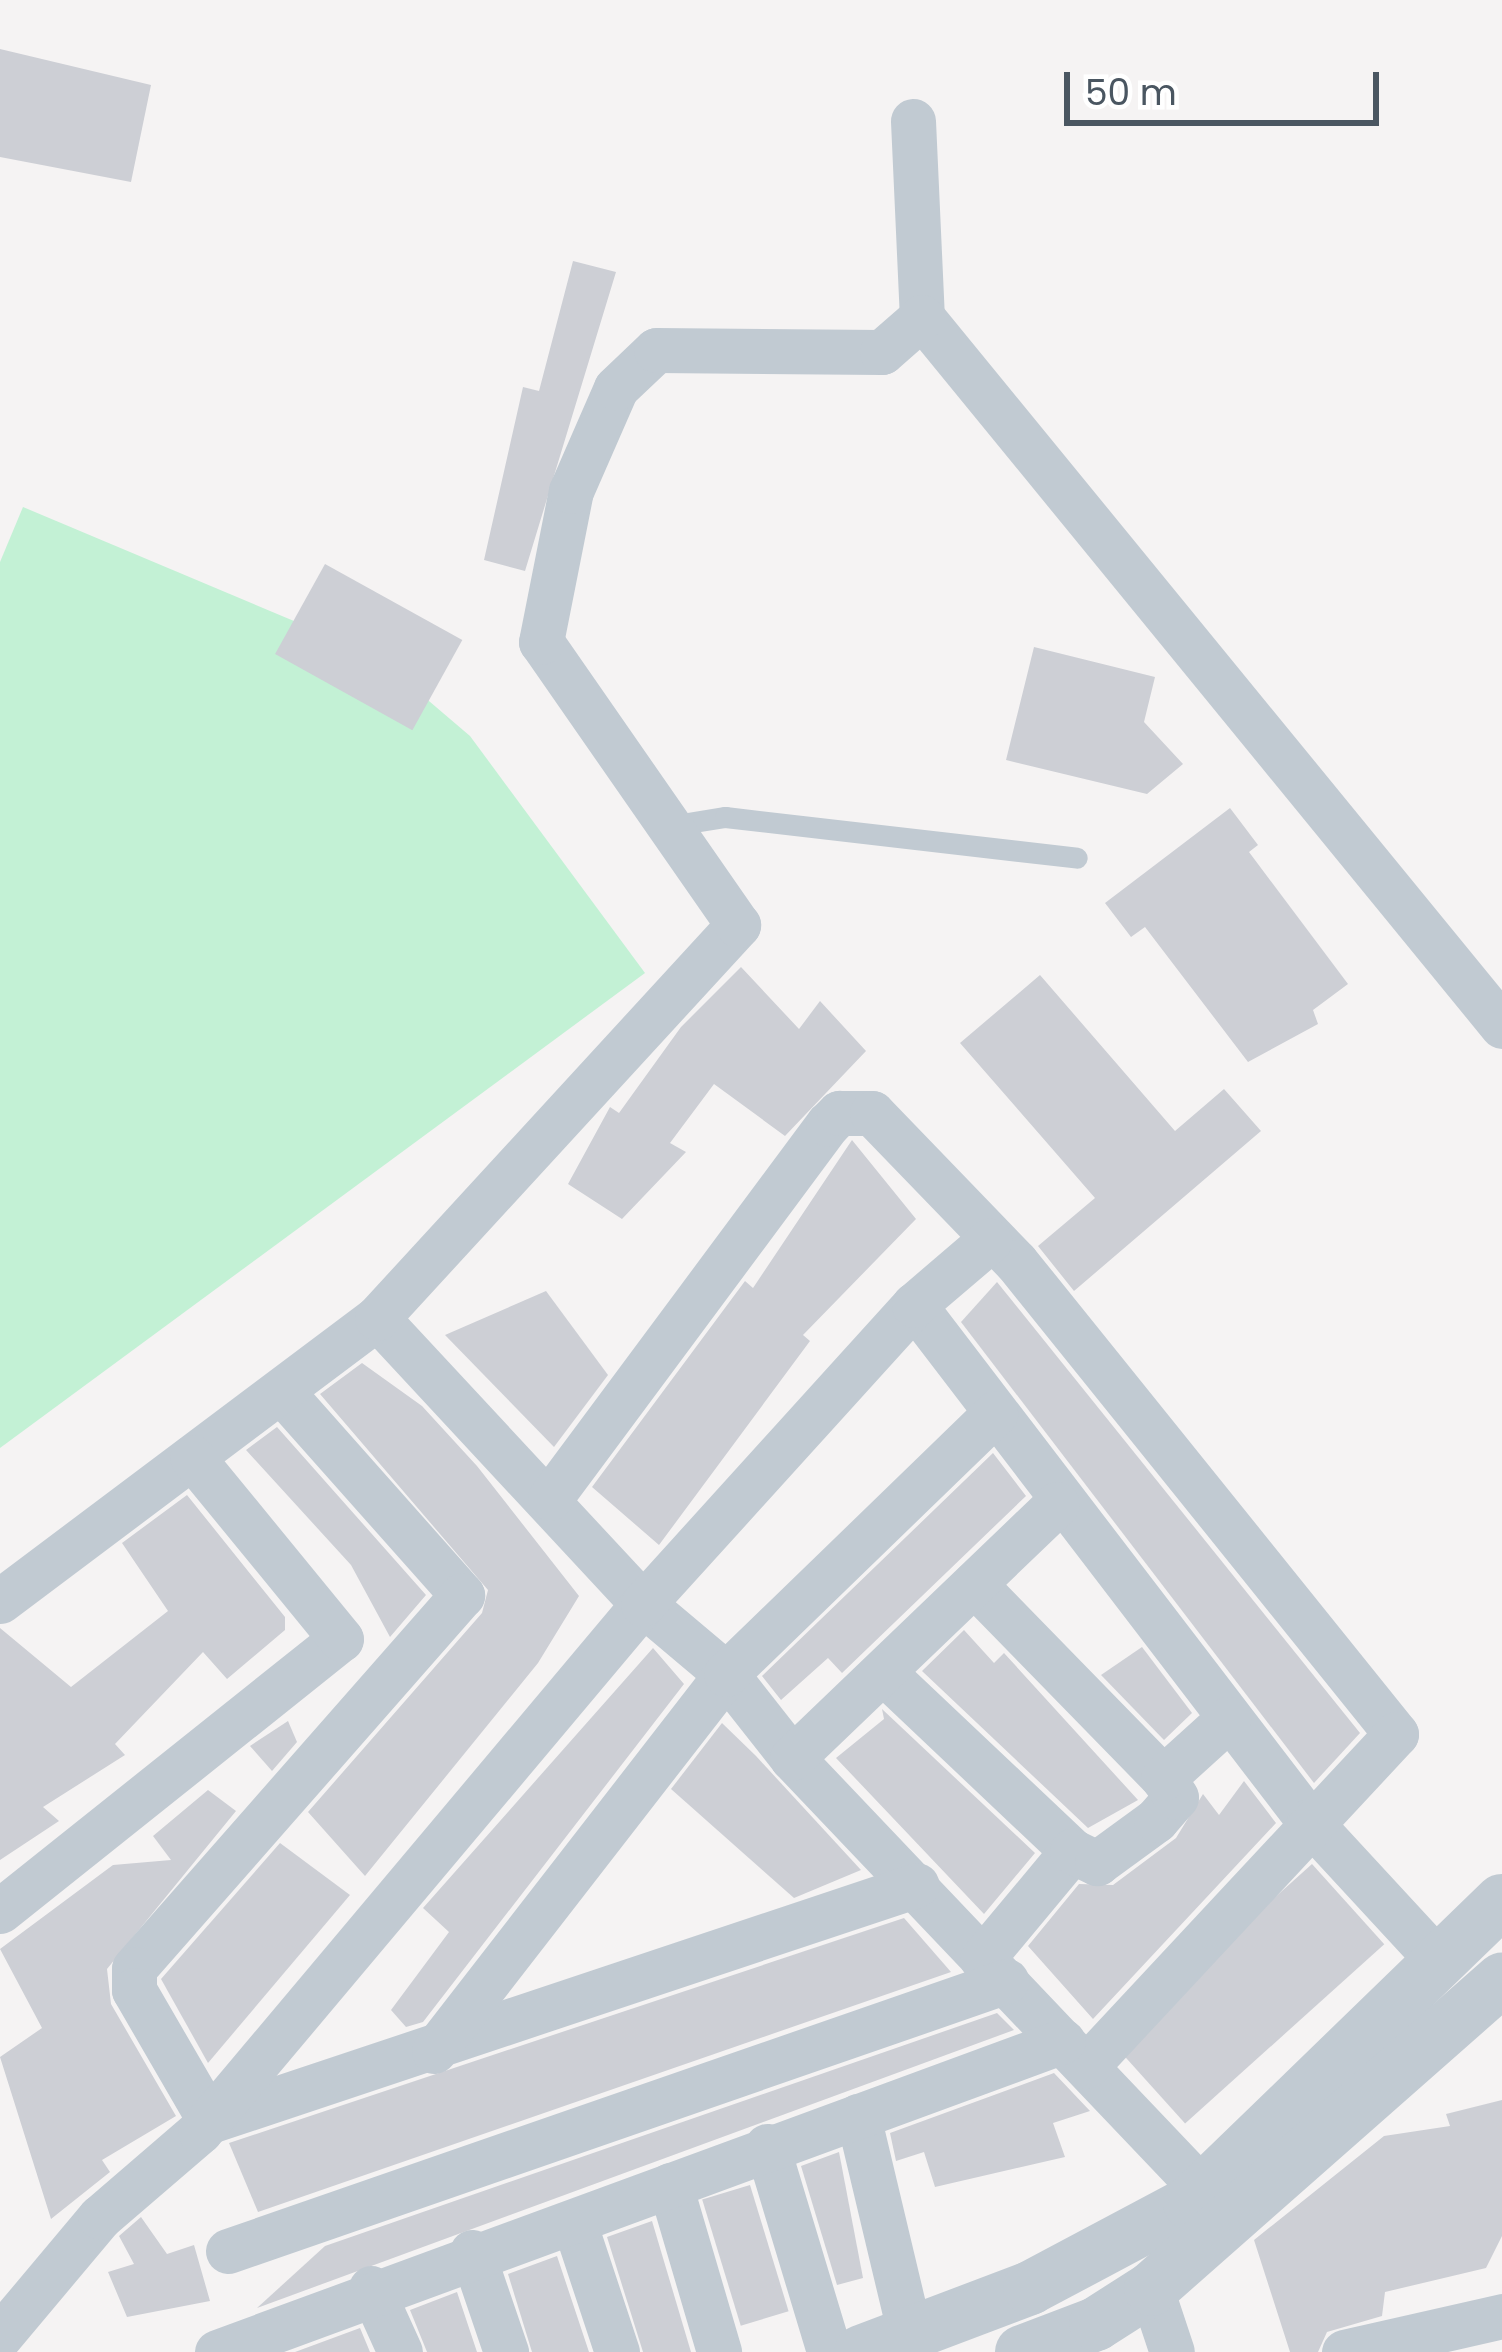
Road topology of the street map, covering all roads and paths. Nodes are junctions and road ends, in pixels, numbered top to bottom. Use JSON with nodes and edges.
{"nodes":[{"id":1,"x":913,"y":121,"type":"dead end"},
{"id":2,"x":922,"y":317,"type":"junction"},
{"id":3,"x":669,"y":826,"type":"junction"},
{"id":4,"x":1077,"y":858,"type":"dead end"},
{"id":5,"x":1502,"y":1026,"type":"edge"},
{"id":6,"x":988,"y":1240,"type":"junction"},
{"id":7,"x":914,"y":1305,"type":"junction"},
{"id":8,"x":376,"y":1318,"type":"junction"},
{"id":9,"x":281,"y":1391,"type":"junction"},
{"id":10,"x":995,"y":1413,"type":"junction"},
{"id":11,"x":192,"y":1457,"type":"junction"},
{"id":12,"x":550,"y":1498,"type":"junction"},
{"id":13,"x":1057,"y":1504,"type":"junction"},
{"id":14,"x":974,"y":1584,"type":"junction"},
{"id":15,"x":0,"y":1601,"type":"edge"},
{"id":16,"x":643,"y":1604,"type":"junction"},
{"id":17,"x":883,"y":1672,"type":"junction"},
{"id":18,"x":726,"y":1674,"type":"junction"},
{"id":19,"x":1228,"y":1719,"type":"junction"},
{"id":20,"x":792,"y":1758,"type":"junction"},
{"id":21,"x":1163,"y":1778,"type":"junction"},
{"id":22,"x":1310,"y":1821,"type":"junction"},
{"id":23,"x":1072,"y":1851,"type":"junction"},
{"id":24,"x":917,"y":1885,"type":"junction"},
{"id":25,"x":0,"y":1911,"type":"edge"},
{"id":26,"x":1497,"y":1917,"type":"edge"},
{"id":27,"x":1439,"y":1962,"type":"junction"},
{"id":28,"x":994,"y":1970,"type":"junction"},
{"id":29,"x":1502,"y":1980,"type":"edge"},
{"id":30,"x":434,"y":2051,"type":"junction"},
{"id":31,"x":1075,"y":2053,"type":"junction"},
{"id":32,"x":858,"y":2116,"type":"junction"},
{"id":33,"x":210,"y":2121,"type":"junction"},
{"id":34,"x":767,"y":2146,"type":"junction"},
{"id":35,"x":670,"y":2185,"type":"junction"},
{"id":36,"x":1203,"y":2190,"type":"junction"},
{"id":37,"x":574,"y":2222,"type":"junction"},
{"id":38,"x":228,"y":2251,"type":"dead end"},
{"id":39,"x":472,"y":2252,"type":"junction"},
{"id":40,"x":371,"y":2288,"type":"junction"},
{"id":41,"x":1151,"y":2289,"type":"junction"},
{"id":42,"x":1502,"y":2316,"type":"edge"},
{"id":43,"x":0,"y":2336,"type":"edge"},
{"id":44,"x":284,"y":2338,"type":"edge"},
{"id":45,"x":885,"y":2343,"type":"edge"},
{"id":46,"x":217,"y":2352,"type":"edge"},
{"id":47,"x":400,"y":2352,"type":"edge"},
{"id":48,"x":506,"y":2352,"type":"edge"},
{"id":49,"x":617,"y":2352,"type":"edge"},
{"id":50,"x":719,"y":2352,"type":"edge"},
{"id":51,"x":829,"y":2352,"type":"edge"},
{"id":52,"x":1022,"y":2352,"type":"edge"},
{"id":53,"x":1172,"y":2352,"type":"edge"},
{"id":54,"x":1344,"y":2352,"type":"edge"}],
"edges":[{"from":1,"to":2,"type":"street"},
{"from":2,"to":3,"type":"street"},
{"from":2,"to":5,"type":"street"},
{"from":3,"to":4,"type":"lane"},
{"from":3,"to":8,"type":"street"},
{"from":6,"to":7,"type":"street"},
{"from":6,"to":12,"type":"street"},
{"from":6,"to":22,"type":"street"},
{"from":7,"to":10,"type":"street"},
{"from":7,"to":16,"type":"street"},
{"from":8,"to":9,"type":"street"},
{"from":8,"to":12,"type":"street"},
{"from":9,"to":11,"type":"street"},
{"from":9,"to":33,"type":"street"},
{"from":10,"to":13,"type":"street"},
{"from":10,"to":18,"type":"street"},
{"from":11,"to":15,"type":"street"},
{"from":11,"to":25,"type":"street"},
{"from":12,"to":16,"type":"street"},
{"from":13,"to":14,"type":"street"},
{"from":13,"to":19,"type":"street"},
{"from":14,"to":17,"type":"street"},
{"from":14,"to":21,"type":"street"},
{"from":16,"to":18,"type":"street"},
{"from":16,"to":33,"type":"street"},
{"from":17,"to":20,"type":"street"},
{"from":17,"to":23,"type":"street"},
{"from":18,"to":20,"type":"street"},
{"from":18,"to":30,"type":"street"},
{"from":19,"to":21,"type":"street"},
{"from":19,"to":22,"type":"street"},
{"from":20,"to":24,"type":"street"},
{"from":21,"to":23,"type":"street"},
{"from":22,"to":27,"type":"street"},
{"from":22,"to":31,"type":"street"},
{"from":23,"to":28,"type":"street"},
{"from":24,"to":28,"type":"street"},
{"from":24,"to":30,"type":"street"},
{"from":26,"to":27,"type":"street"},
{"from":27,"to":36,"type":"street"},
{"from":28,"to":31,"type":"street"},
{"from":28,"to":38,"type":"street"},
{"from":29,"to":41,"type":"street"},
{"from":30,"to":33,"type":"street"},
{"from":31,"to":32,"type":"street"},
{"from":31,"to":36,"type":"street"},
{"from":32,"to":34,"type":"street"},
{"from":32,"to":45,"type":"street"},
{"from":33,"to":43,"type":"street"},
{"from":34,"to":35,"type":"street"},
{"from":34,"to":51,"type":"street"},
{"from":35,"to":37,"type":"street"},
{"from":35,"to":50,"type":"street"},
{"from":36,"to":45,"type":"street"},
{"from":37,"to":39,"type":"street"},
{"from":37,"to":49,"type":"street"},
{"from":39,"to":40,"type":"street"},
{"from":39,"to":48,"type":"street"},
{"from":40,"to":44,"type":"street"},
{"from":40,"to":47,"type":"street"},
{"from":41,"to":52,"type":"street"},
{"from":41,"to":53,"type":"street"},
{"from":42,"to":54,"type":"street"},
{"from":44,"to":46,"type":"street"}]}
